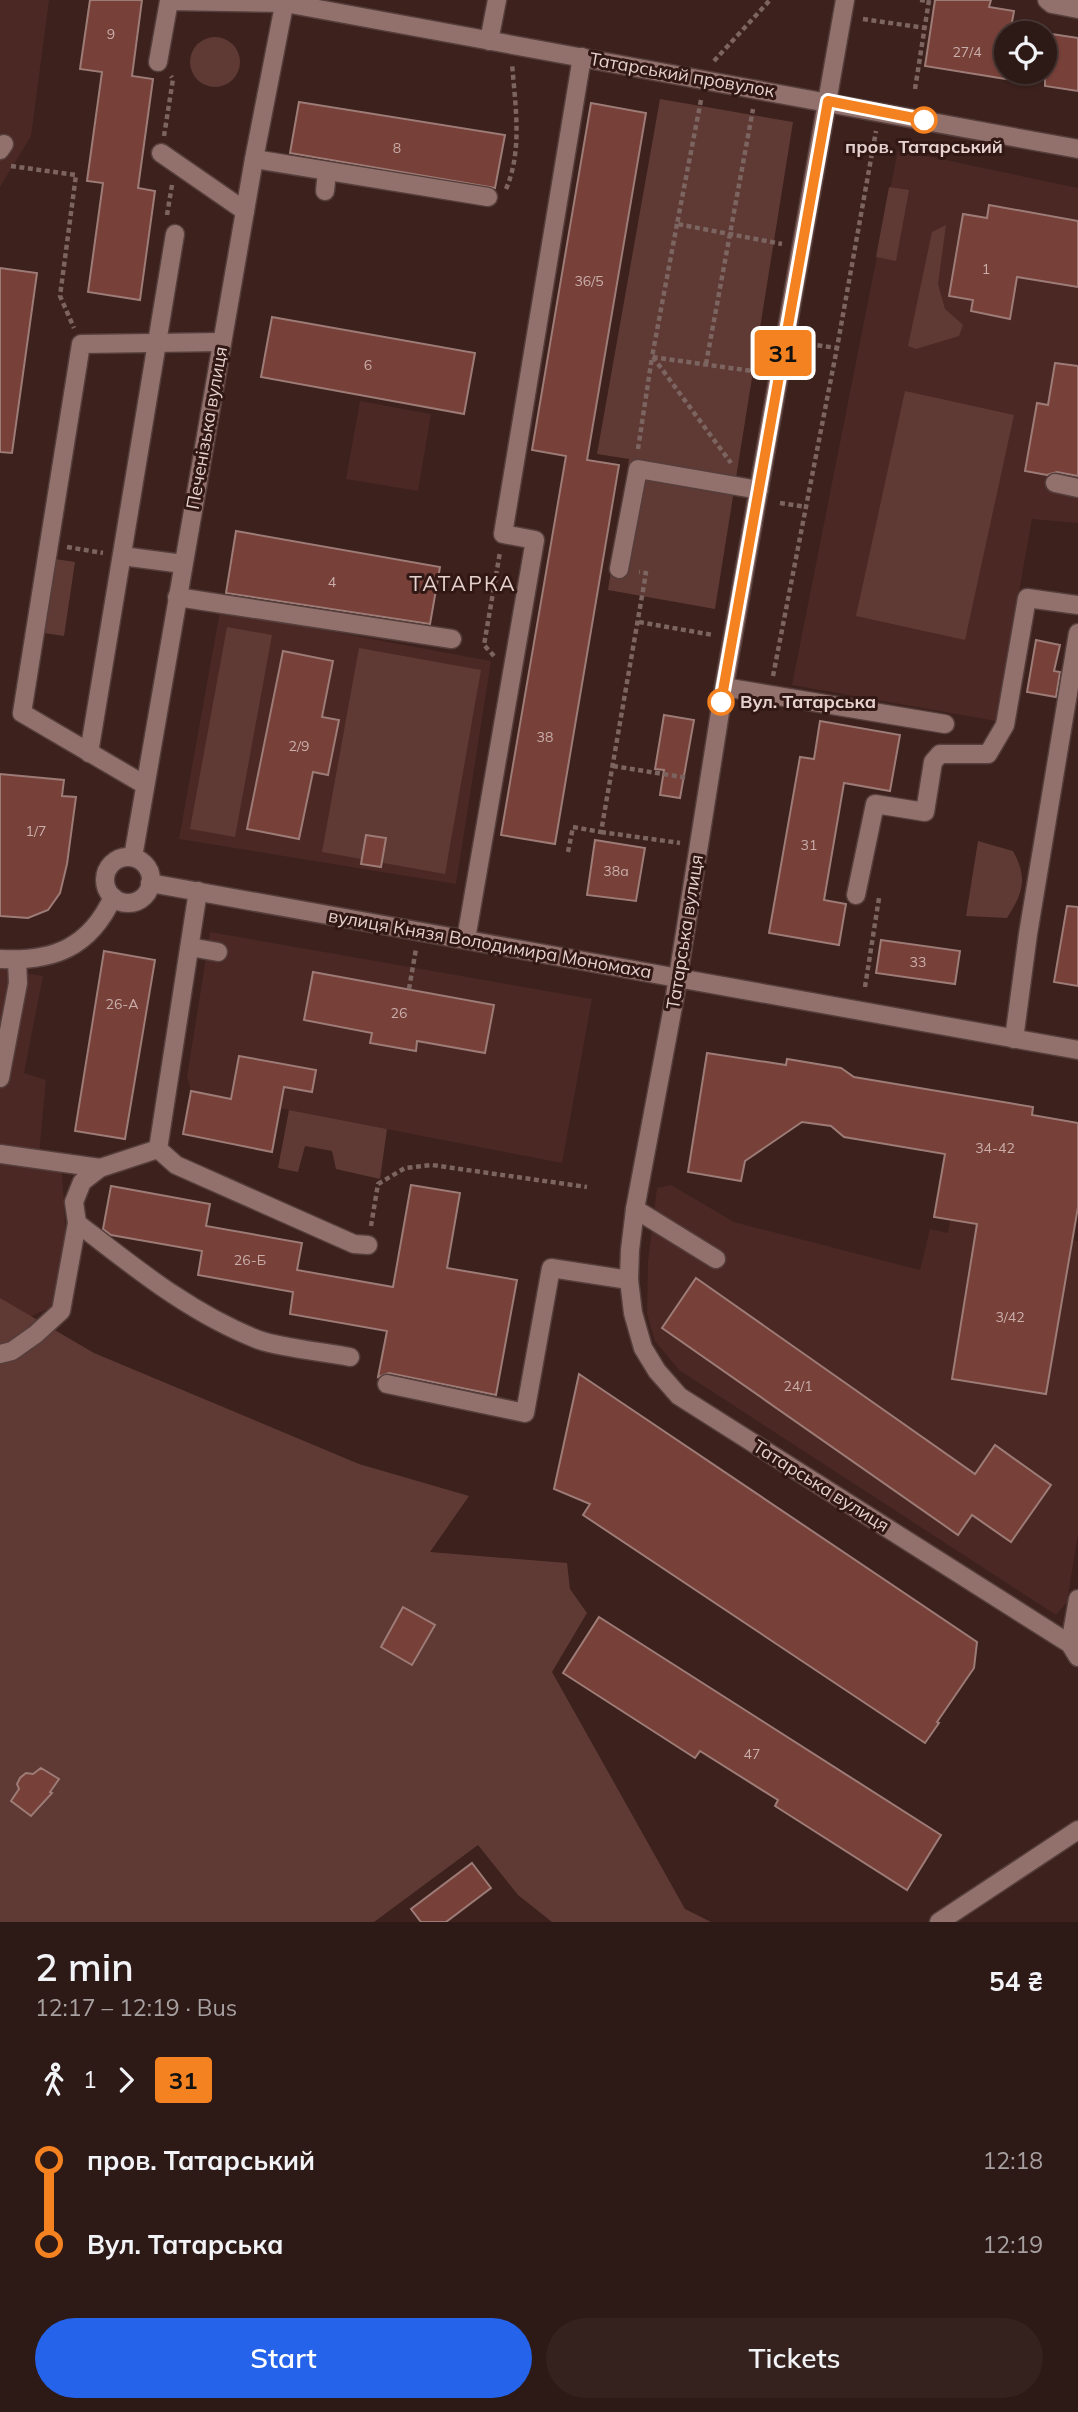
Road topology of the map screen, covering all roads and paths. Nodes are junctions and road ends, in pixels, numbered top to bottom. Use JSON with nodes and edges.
{"nodes":[{"id":1,"x":496,"y":0,"type":"edge"},
{"id":2,"x":770,"y":0,"type":"edge"},
{"id":3,"x":845,"y":0,"type":"edge"},
{"id":4,"x":920,"y":0,"type":"edge"},
{"id":5,"x":1047,"y":0,"type":"edge"},
{"id":6,"x":285,"y":1,"type":"edge"},
{"id":7,"x":929,"y":1,"type":"edge"},
{"id":8,"x":1078,"y":9,"type":"edge"},
{"id":9,"x":863,"y":19,"type":"dead end"},
{"id":10,"x":925,"y":28,"type":"junction"},
{"id":11,"x":489,"y":41,"type":"junction"},
{"id":12,"x":582,"y":57,"type":"junction"},
{"id":13,"x":158,"y":62,"type":"dead end"},
{"id":14,"x":512,"y":62,"type":"dead end"},
{"id":15,"x":709,"y":66,"type":"dead end"},
{"id":16,"x":173,"y":79,"type":"dead end"},
{"id":17,"x":915,"y":89,"type":"dead end"},
{"id":18,"x":701,"y":96,"type":"dead end"},
{"id":19,"x":828,"y":101,"type":"junction"},
{"id":20,"x":754,"y":104,"type":"dead end"},
{"id":21,"x":169,"y":109,"type":"dead end"},
{"id":22,"x":876,"y":128,"type":"dead end"},
{"id":23,"x":1078,"y":149,"type":"edge"},
{"id":24,"x":161,"y":153,"type":"dead end"},
{"id":25,"x":254,"y":159,"type":"junction"},
{"id":26,"x":25,"y":167,"type":"dead end"},
{"id":27,"x":327,"y":171,"type":"junction"},
{"id":28,"x":325,"y":191,"type":"dead end"},
{"id":29,"x":488,"y":197,"type":"joint"},
{"id":30,"x":245,"y":211,"type":"junction"},
{"id":31,"x":677,"y":224,"type":"junction"},
{"id":32,"x":175,"y":234,"type":"dead end"},
{"id":33,"x":730,"y":235,"type":"junction"},
{"id":34,"x":780,"y":257,"type":"dead end"},
{"id":35,"x":222,"y":342,"type":"junction"},
{"id":36,"x":157,"y":343,"type":"junction"},
{"id":37,"x":81,"y":344,"type":"junction"},
{"id":38,"x":809,"y":344,"type":"dead end"},
{"id":39,"x":837,"y":348,"type":"junction"},
{"id":40,"x":652,"y":357,"type":"junction"},
{"id":41,"x":761,"y":360,"type":"dead end"},
{"id":42,"x":706,"y":364,"type":"junction"},
{"id":43,"x":638,"y":450,"type":"dead end"},
{"id":44,"x":733,"y":466,"type":"dead end"},
{"id":45,"x":1055,"y":483,"type":"dead end"},
{"id":46,"x":1078,"y":488,"type":"edge"},
{"id":47,"x":759,"y":490,"type":"junction"},
{"id":48,"x":780,"y":502,"type":"dead end"},
{"id":49,"x":806,"y":507,"type":"junction"},
{"id":50,"x":503,"y":534,"type":"junction"},
{"id":51,"x":122,"y":556,"type":"junction"},
{"id":52,"x":183,"y":564,"type":"junction"},
{"id":53,"x":619,"y":569,"type":"joint"},
{"id":54,"x":177,"y":597,"type":"junction"},
{"id":55,"x":1078,"y":605,"type":"edge"},
{"id":56,"x":639,"y":622,"type":"junction"},
{"id":57,"x":1078,"y":633,"type":"edge"},
{"id":58,"x":717,"y":636,"type":"dead end"},
{"id":59,"x":452,"y":639,"type":"dead end"},
{"id":60,"x":512,"y":675,"type":"junction"},
{"id":61,"x":724,"y":687,"type":"junction"},
{"id":62,"x":769,"y":694,"type":"junction"},
{"id":63,"x":945,"y":724,"type":"dead end"},
{"id":64,"x":89,"y":753,"type":"junction"},
{"id":65,"x":613,"y":766,"type":"junction"},
{"id":66,"x":693,"y":779,"type":"dead end"},
{"id":67,"x":145,"y":785,"type":"junction"},
{"id":68,"x":601,"y":832,"type":"junction"},
{"id":69,"x":681,"y":844,"type":"dead end"},
{"id":70,"x":568,"y":852,"type":"dead end"},
{"id":71,"x":133,"y":857,"type":"junction"},
{"id":72,"x":150,"y":883,"type":"junction"},
{"id":73,"x":198,"y":891,"type":"junction"},
{"id":74,"x":856,"y":895,"type":"dead end"},
{"id":75,"x":113,"y":897,"type":"junction"},
{"id":76,"x":466,"y":939,"type":"junction"},
{"id":77,"x":190,"y":947,"type":"junction"},
{"id":78,"x":416,"y":948,"type":"dead end"},
{"id":79,"x":218,"y":952,"type":"dead end"},
{"id":80,"x":9,"y":959,"type":"edge"},
{"id":81,"x":677,"y":978,"type":"junction"},
{"id":82,"x":409,"y":989,"type":"dead end"},
{"id":83,"x":1014,"y":1039,"type":"junction"},
{"id":84,"x":1078,"y":1050,"type":"edge"},
{"id":85,"x":0,"y":1078,"type":"edge"},
{"id":86,"x":158,"y":1149,"type":"junction"},
{"id":87,"x":0,"y":1154,"type":"edge"},
{"id":88,"x":100,"y":1168,"type":"junction"},
{"id":89,"x":587,"y":1187,"type":"dead end"},
{"id":90,"x":635,"y":1209,"type":"junction"},
{"id":91,"x":77,"y":1223,"type":"junction"},
{"id":92,"x":368,"y":1245,"type":"joint"},
{"id":93,"x":716,"y":1259,"type":"dead end"},
{"id":94,"x":629,"y":1280,"type":"junction"},
{"id":95,"x":0,"y":1354,"type":"edge"},
{"id":96,"x":350,"y":1356,"type":"dead end"},
{"id":97,"x":387,"y":1384,"type":"dead end"},
{"id":98,"x":1078,"y":1599,"type":"edge"},
{"id":99,"x":1074,"y":1651,"type":"edge"},
{"id":100,"x":1078,"y":1830,"type":"edge"},
{"id":101,"x":939,"y":1922,"type":"edge"}],
"edges":[{"from":1,"to":11,"type":"street"},
{"from":2,"to":15,"type":"path"},
{"from":3,"to":19,"type":"street","name":"Татарська вулиця"},
{"from":4,"to":7,"type":"path"},
{"from":5,"to":8,"type":"street"},
{"from":6,"to":11,"type":"street","name":"Татарський провулок"},
{"from":6,"to":13,"type":"street","name":"Татарський провулок"},
{"from":6,"to":25,"type":"street","name":"Печенізька вулиця"},
{"from":7,"to":10,"type":"path"},
{"from":9,"to":10,"type":"path"},
{"from":10,"to":17,"type":"path"},
{"from":11,"to":12,"type":"street","name":"Татарський провулок"},
{"from":12,"to":19,"type":"street","name":"Татарський провулок"},
{"from":12,"to":50,"type":"street"},
{"from":14,"to":29,"type":"path"},
{"from":16,"to":21,"type":"path"},
{"from":18,"to":31,"type":"path"},
{"from":19,"to":23,"type":"street","name":"Татарський провулок"},
{"from":19,"to":47,"type":"street","name":"Татарська вулиця"},
{"from":20,"to":33,"type":"path"},
{"from":22,"to":39,"type":"path"},
{"from":24,"to":30,"type":"street"},
{"from":25,"to":27,"type":"street"},
{"from":25,"to":30,"type":"street","name":"Печенізька вулиця"},
{"from":26,"to":37,"type":"path"},
{"from":27,"to":28,"type":"street"},
{"from":27,"to":29,"type":"street"},
{"from":30,"to":35,"type":"street","name":"Печенізька вулиця"},
{"from":31,"to":33,"type":"path"},
{"from":31,"to":40,"type":"path"},
{"from":32,"to":36,"type":"street"},
{"from":33,"to":34,"type":"path"},
{"from":33,"to":42,"type":"path"},
{"from":35,"to":36,"type":"street"},
{"from":35,"to":52,"type":"street","name":"Печенізька вулиця"},
{"from":36,"to":37,"type":"street"},
{"from":36,"to":51,"type":"street"},
{"from":37,"to":64,"type":"street"},
{"from":38,"to":39,"type":"path"},
{"from":39,"to":49,"type":"path"},
{"from":40,"to":42,"type":"path"},
{"from":40,"to":43,"type":"path"},
{"from":40,"to":44,"type":"path"},
{"from":41,"to":42,"type":"path"},
{"from":45,"to":46,"type":"street"},
{"from":47,"to":53,"type":"street"},
{"from":47,"to":61,"type":"street","name":"Татарська вулиця"},
{"from":48,"to":49,"type":"path"},
{"from":49,"to":62,"type":"path"},
{"from":50,"to":60,"type":"path"},
{"from":50,"to":60,"type":"street"},
{"from":51,"to":52,"type":"street"},
{"from":51,"to":64,"type":"street"},
{"from":52,"to":54,"type":"street","name":"Печенізька вулиця"},
{"from":53,"to":56,"type":"path"},
{"from":54,"to":59,"type":"street"},
{"from":54,"to":67,"type":"street","name":"Печенізька вулиця"},
{"from":55,"to":74,"type":"street"},
{"from":56,"to":58,"type":"path"},
{"from":56,"to":65,"type":"path"},
{"from":57,"to":83,"type":"street"},
{"from":60,"to":76,"type":"street"},
{"from":61,"to":62,"type":"street"},
{"from":61,"to":81,"type":"street","name":"Татарська вулиця"},
{"from":62,"to":63,"type":"street"},
{"from":64,"to":67,"type":"street"},
{"from":65,"to":66,"type":"path"},
{"from":65,"to":68,"type":"path"},
{"from":67,"to":71,"type":"street","name":"Печенізька вулиця"},
{"from":68,"to":69,"type":"path"},
{"from":68,"to":70,"type":"path"},
{"from":71,"to":72,"type":"street"},
{"from":71,"to":75,"type":"street"},
{"from":72,"to":73,"type":"street","name":"вулиця Князя Володимира Мономаха"},
{"from":72,"to":75,"type":"street"},
{"from":73,"to":76,"type":"street","name":"вулиця Князя Володимира Мономаха"},
{"from":73,"to":77,"type":"street"},
{"from":75,"to":80,"type":"street"},
{"from":76,"to":81,"type":"street","name":"вулиця Князя Володимира Мономаха"},
{"from":77,"to":79,"type":"street"},
{"from":77,"to":86,"type":"street"},
{"from":78,"to":82,"type":"path"},
{"from":80,"to":85,"type":"street"},
{"from":81,"to":83,"type":"street","name":"вулиця Князя Володимира Мономаха"},
{"from":81,"to":90,"type":"street","name":"Татарська вулиця"},
{"from":83,"to":84,"type":"street","name":"вулиця Князя Володимира Мономаха"},
{"from":86,"to":88,"type":"street"},
{"from":86,"to":92,"type":"street"},
{"from":87,"to":88,"type":"street"},
{"from":88,"to":91,"type":"street"},
{"from":89,"to":92,"type":"path"},
{"from":90,"to":93,"type":"street"},
{"from":90,"to":94,"type":"street","name":"Татарська вулиця"},
{"from":91,"to":95,"type":"street"},
{"from":91,"to":96,"type":"street"},
{"from":94,"to":97,"type":"street"},
{"from":94,"to":99,"type":"street","name":"Татарська вулиця"},
{"from":98,"to":99,"type":"street"},
{"from":100,"to":101,"type":"street"}]}
